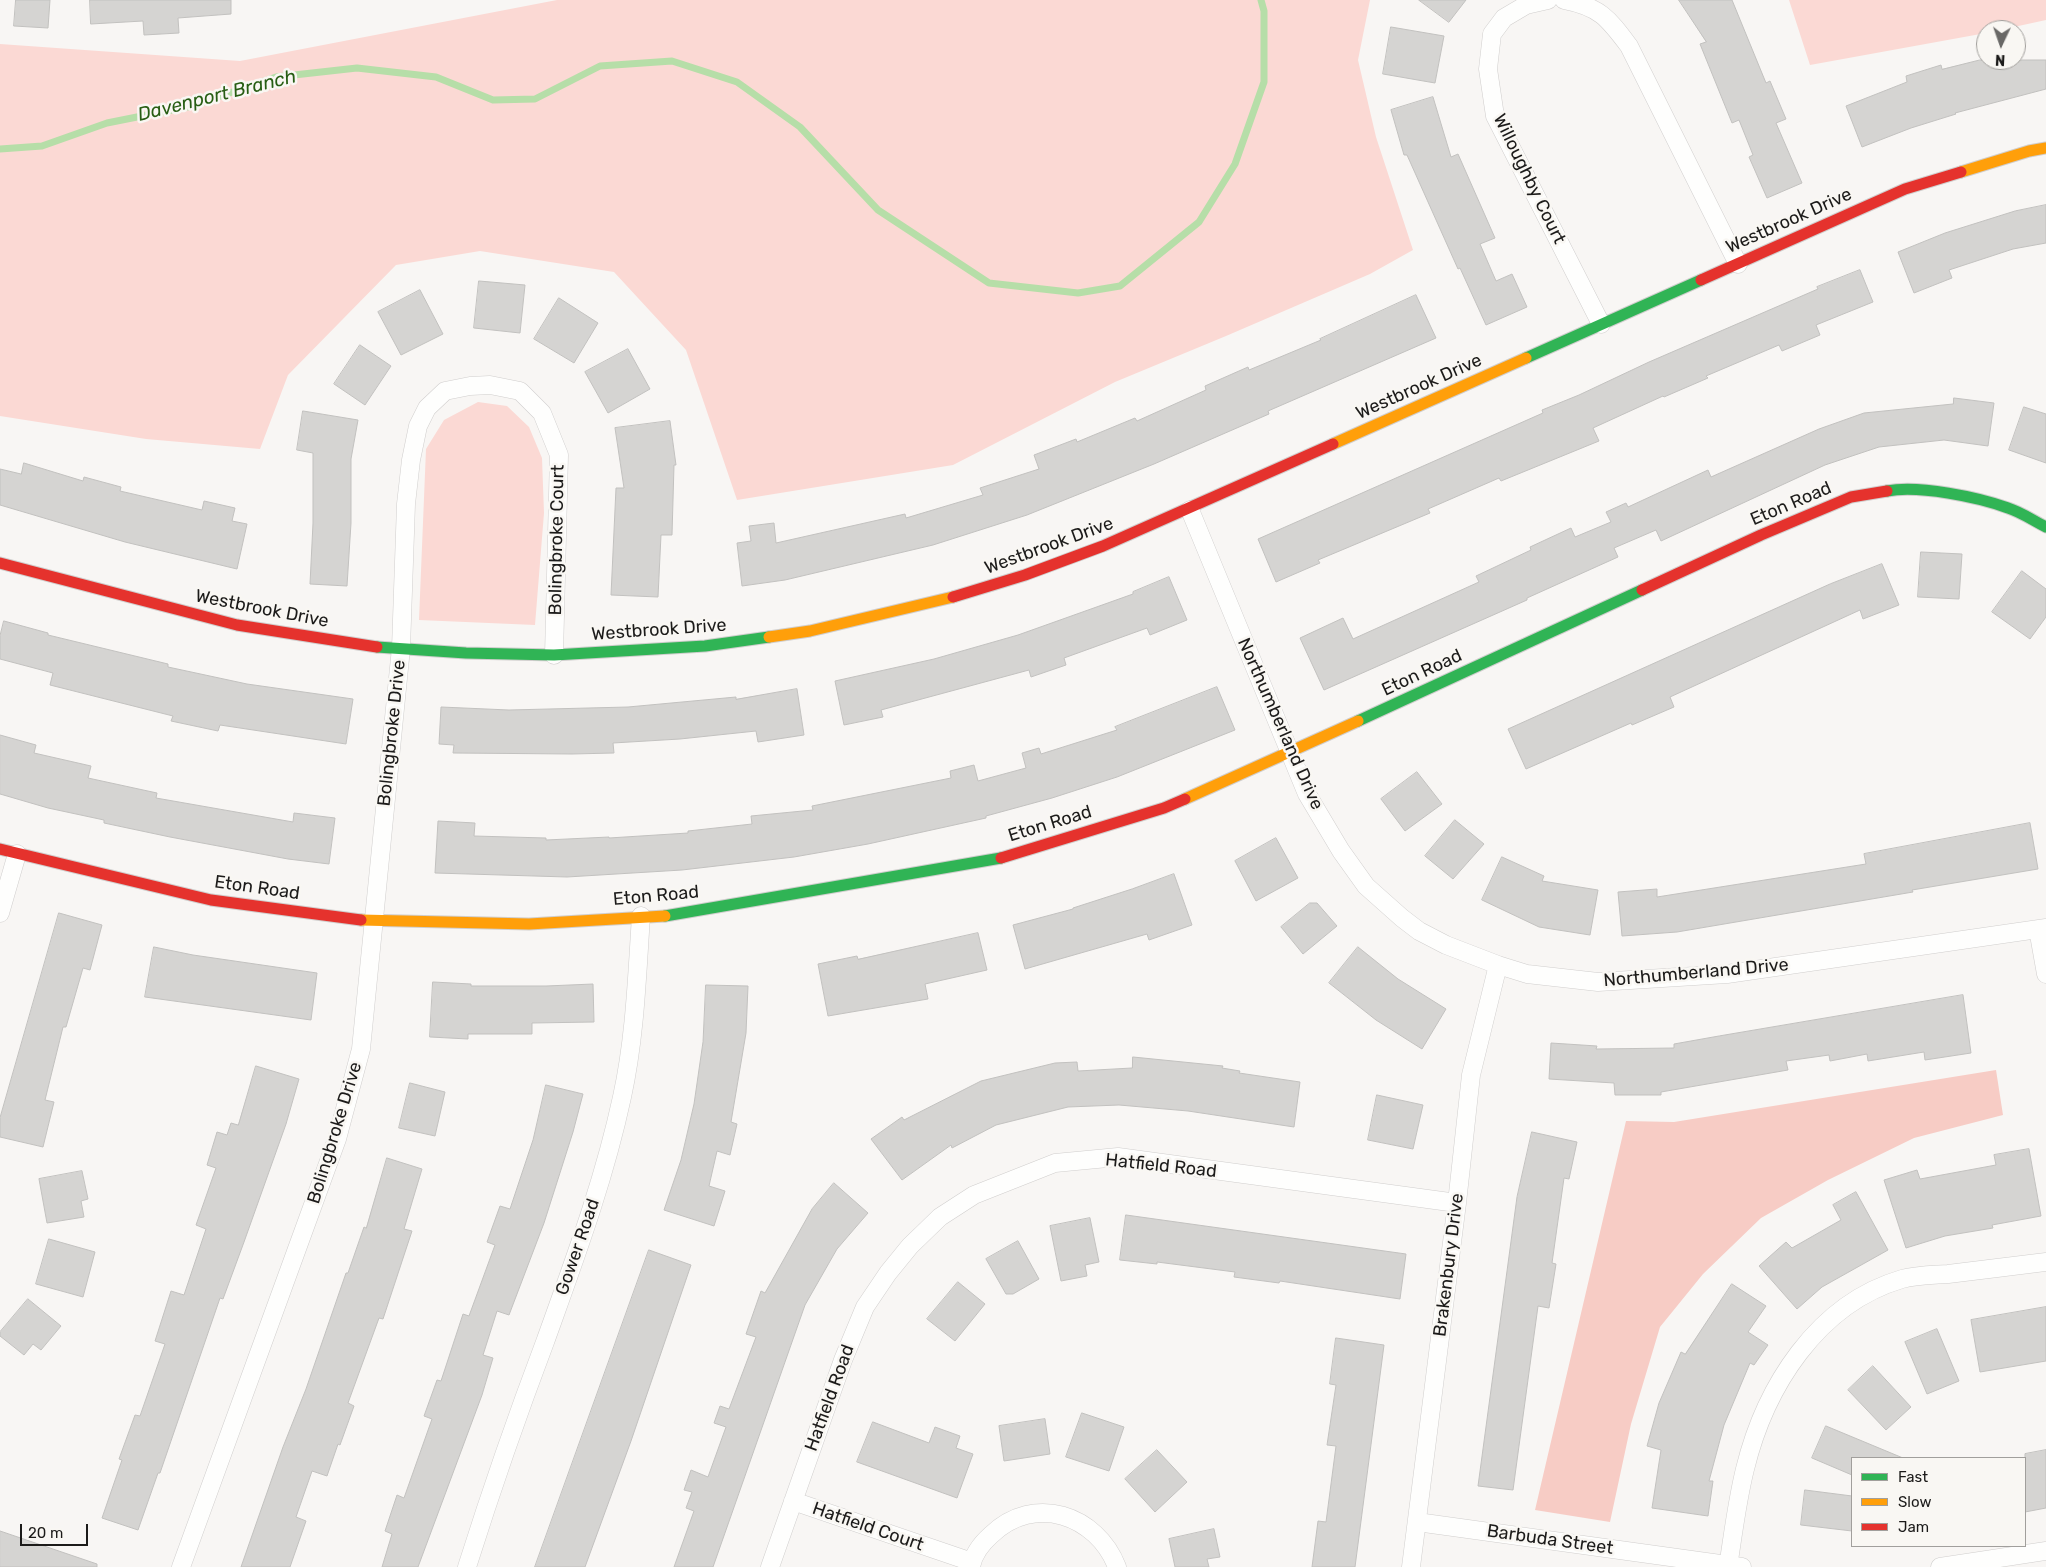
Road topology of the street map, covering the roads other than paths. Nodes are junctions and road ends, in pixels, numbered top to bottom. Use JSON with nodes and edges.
{"nodes":[{"id":1,"x":1548,"y":0,"type":"edge"},
{"id":2,"x":1564,"y":0,"type":"edge"},
{"id":3,"x":2046,"y":148,"type":"edge"},
{"id":4,"x":1738,"y":264,"type":"junction"},
{"id":5,"x":1601,"y":324,"type":"junction"},
{"id":6,"x":1190,"y":510,"type":"junction"},
{"id":7,"x":2046,"y":528,"type":"edge"},
{"id":8,"x":0,"y":563,"type":"edge"},
{"id":9,"x":401,"y":648,"type":"junction"},
{"id":10,"x":554,"y":655,"type":"junction"},
{"id":11,"x":1290,"y":753,"type":"junction"},
{"id":12,"x":8,"y":851,"type":"edge"},
{"id":13,"x":0,"y":913,"type":"edge"},
{"id":14,"x":642,"y":916,"type":"junction"},
{"id":15,"x":374,"y":922,"type":"junction"},
{"id":16,"x":2042,"y":928,"type":"edge"},
{"id":17,"x":1498,"y":965,"type":"junction"},
{"id":18,"x":2046,"y":974,"type":"edge"},
{"id":19,"x":1457,"y":1203,"type":"junction"},
{"id":20,"x":2046,"y":1262,"type":"edge"},
{"id":21,"x":794,"y":1501,"type":"junction"},
{"id":22,"x":1417,"y":1522,"type":"junction"},
{"id":23,"x":2046,"y":1551,"type":"edge"},
{"id":24,"x":971,"y":1565,"type":"edge"},
{"id":25,"x":1733,"y":1566,"type":"edge"},
{"id":26,"x":182,"y":1567,"type":"edge"},
{"id":27,"x":467,"y":1567,"type":"edge"},
{"id":28,"x":770,"y":1567,"type":"edge"},
{"id":29,"x":1117,"y":1567,"type":"edge"},
{"id":30,"x":1411,"y":1567,"type":"edge"},
{"id":31,"x":1940,"y":1567,"type":"edge"}],
"edges":[{"from":1,"to":5,"type":"street","name":"Willoughby Court"},
{"from":2,"to":4,"type":"street"},
{"from":3,"to":4,"type":"street","name":"Westbrook Drive"},
{"from":4,"to":5,"type":"street","name":"Westbrook Drive"},
{"from":5,"to":6,"type":"street","name":"Westbrook Drive"},
{"from":6,"to":10,"type":"street","name":"Westbrook Drive"},
{"from":6,"to":11,"type":"street","name":"Northumberland Drive"},
{"from":7,"to":11,"type":"street","name":"Eton Road"},
{"from":8,"to":9,"type":"street","name":"Westbrook Drive"},
{"from":9,"to":10,"type":"street","name":"Westbrook Drive"},
{"from":9,"to":10,"type":"street","name":"Bolingbroke Court"},
{"from":9,"to":15,"type":"street","name":"Bolingbroke Drive"},
{"from":11,"to":14,"type":"street","name":"Eton Road"},
{"from":11,"to":17,"type":"street","name":"Northumberland Drive"},
{"from":12,"to":13,"type":"street"},
{"from":12,"to":15,"type":"street","name":"Eton Road"},
{"from":14,"to":15,"type":"street","name":"Eton Road"},
{"from":14,"to":27,"type":"street","name":"Gower Road"},
{"from":15,"to":26,"type":"street","name":"Bolingbroke Drive"},
{"from":16,"to":17,"type":"street","name":"Northumberland Drive"},
{"from":16,"to":18,"type":"street"},
{"from":17,"to":19,"type":"street","name":"Brakenbury Drive"},
{"from":19,"to":21,"type":"street","name":"Hatfield Road"},
{"from":19,"to":22,"type":"street","name":"Brakenbury Drive"},
{"from":20,"to":25,"type":"street"},
{"from":21,"to":24,"type":"street","name":"Hatfield Court"},
{"from":21,"to":28,"type":"street","name":"Hatfield Road"},
{"from":22,"to":25,"type":"street","name":"Barbuda Street"},
{"from":22,"to":30,"type":"street","name":"Brakenbury Drive"},
{"from":23,"to":31,"type":"street"},
{"from":24,"to":29,"type":"street","name":"Hatfield Court"}]}
